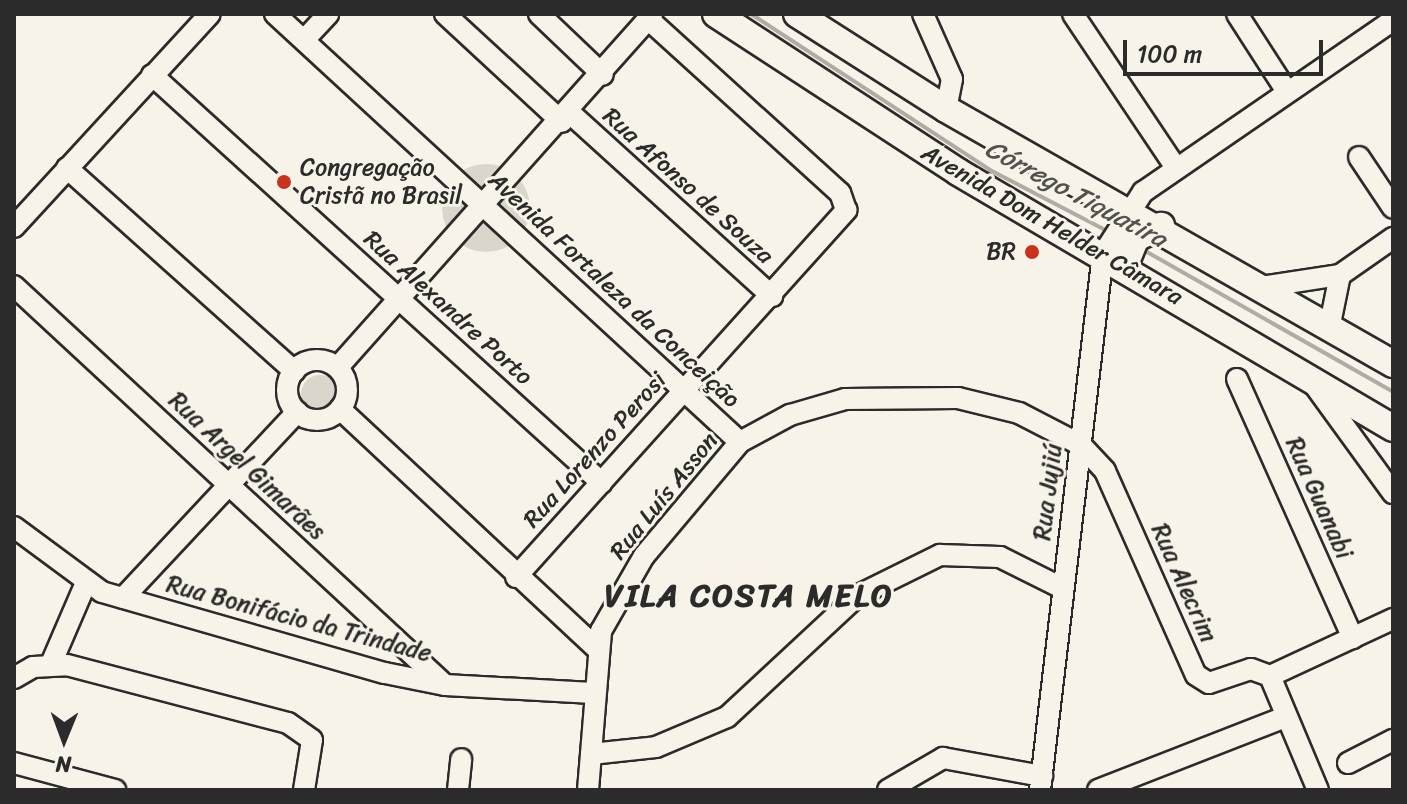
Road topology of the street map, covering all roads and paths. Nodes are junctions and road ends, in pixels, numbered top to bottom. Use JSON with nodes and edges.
{"nodes":[{"id":1,"x":210,"y":14,"type":"edge"},
{"id":2,"x":275,"y":14,"type":"edge"},
{"id":3,"x":328,"y":14,"type":"edge"},
{"id":4,"x":445,"y":14,"type":"edge"},
{"id":5,"x":539,"y":14,"type":"edge"},
{"id":6,"x":716,"y":14,"type":"edge"},
{"id":7,"x":797,"y":14,"type":"edge"},
{"id":8,"x":923,"y":14,"type":"edge"},
{"id":9,"x":1073,"y":14,"type":"edge"},
{"id":10,"x":1237,"y":14,"type":"edge"},
{"id":11,"x":650,"y":16,"type":"edge"},
{"id":12,"x":1393,"y":20,"type":"edge"},
{"id":13,"x":305,"y":39,"type":"junction"},
{"id":14,"x":152,"y":75,"type":"junction"},
{"id":15,"x":603,"y":75,"type":"junction"},
{"id":16,"x":1286,"y":90,"type":"junction"},
{"id":17,"x":946,"y":109,"type":"junction"},
{"id":18,"x":566,"y":118,"type":"junction"},
{"id":19,"x":1359,"y":157,"type":"dead end"},
{"id":20,"x":67,"y":168,"type":"junction"},
{"id":21,"x":1176,"y":168,"type":"junction"},
{"id":22,"x":484,"y":205,"type":"junction"},
{"id":23,"x":1393,"y":208,"type":"edge"},
{"id":24,"x":14,"y":227,"type":"edge"},
{"id":25,"x":1393,"y":238,"type":"edge"},
{"id":26,"x":1121,"y":240,"type":"junction"},
{"id":27,"x":1340,"y":275,"type":"junction"},
{"id":28,"x":14,"y":286,"type":"edge"},
{"id":29,"x":1268,"y":286,"type":"junction"},
{"id":30,"x":772,"y":296,"type":"junction"},
{"id":31,"x":398,"y":299,"type":"junction"},
{"id":32,"x":1330,"y":324,"type":"junction"},
{"id":33,"x":1393,"y":364,"type":"edge"},
{"id":34,"x":338,"y":367,"type":"junction"},
{"id":35,"x":294,"y":371,"type":"junction"},
{"id":36,"x":1306,"y":374,"type":"junction"},
{"id":37,"x":1237,"y":379,"type":"dead end"},
{"id":38,"x":686,"y":388,"type":"junction"},
{"id":39,"x":340,"y":409,"type":"junction"},
{"id":40,"x":297,"y":412,"type":"junction"},
{"id":41,"x":1393,"y":428,"type":"edge"},
{"id":42,"x":740,"y":442,"type":"junction"},
{"id":43,"x":1081,"y":445,"type":"junction"},
{"id":44,"x":602,"y":483,"type":"junction"},
{"id":45,"x":229,"y":484,"type":"junction"},
{"id":46,"x":1393,"y":493,"type":"edge"},
{"id":47,"x":14,"y":527,"type":"edge"},
{"id":48,"x":516,"y":577,"type":"junction"},
{"id":49,"x":85,"y":585,"type":"junction"},
{"id":50,"x":1062,"y":588,"type":"junction"},
{"id":51,"x":123,"y":598,"type":"junction"},
{"id":52,"x":1390,"y":628,"type":"edge"},
{"id":53,"x":1353,"y":638,"type":"junction"},
{"id":54,"x":597,"y":649,"type":"junction"},
{"id":55,"x":51,"y":664,"type":"junction"},
{"id":56,"x":1270,"y":676,"type":"junction"},
{"id":57,"x":14,"y":678,"type":"edge"},
{"id":58,"x":445,"y":685,"type":"junction"},
{"id":59,"x":593,"y":693,"type":"junction"},
{"id":60,"x":1285,"y":717,"type":"junction"},
{"id":61,"x":1393,"y":740,"type":"edge"},
{"id":62,"x":591,"y":754,"type":"junction"},
{"id":63,"x":461,"y":759,"type":"dead end"},
{"id":64,"x":14,"y":763,"type":"edge"},
{"id":65,"x":1348,"y":763,"type":"dead end"},
{"id":66,"x":1041,"y":783,"type":"edge"},
{"id":67,"x":115,"y":790,"type":"edge"},
{"id":68,"x":304,"y":790,"type":"edge"},
{"id":69,"x":458,"y":790,"type":"edge"},
{"id":70,"x":588,"y":790,"type":"edge"},
{"id":71,"x":888,"y":790,"type":"edge"},
{"id":72,"x":1098,"y":790,"type":"edge"},
{"id":73,"x":1318,"y":790,"type":"edge"}],
"edges":[{"from":1,"to":14,"type":"street"},
{"from":2,"to":13,"type":"street","name":"Avenida Fortaleza da Conceição"},
{"from":3,"to":13,"type":"street"},
{"from":4,"to":18,"type":"street","name":"Rua Afonso de Souza"},
{"from":5,"to":15,"type":"street"},
{"from":6,"to":26,"type":"main road","name":"Avenida Dom Helder Câmara"},
{"from":7,"to":17,"type":"main road","name":"Avenida Dom Helder Câmara"},
{"from":8,"to":17,"type":"street"},
{"from":9,"to":21,"type":"street"},
{"from":10,"to":16,"type":"street"},
{"from":11,"to":15,"type":"street"},
{"from":11,"to":30,"type":"street","name":"Rua Lorenzo Perosi"},
{"from":12,"to":16,"type":"street"},
{"from":13,"to":22,"type":"street","name":"Avenida Fortaleza da Conceição"},
{"from":14,"to":20,"type":"street"},
{"from":14,"to":31,"type":"street","name":"Rua Alexandre Porto"},
{"from":15,"to":18,"type":"street"},
{"from":16,"to":21,"type":"street"},
{"from":17,"to":26,"type":"main road","name":"Avenida Dom Helder Câmara"},
{"from":18,"to":22,"type":"street"},
{"from":18,"to":30,"type":"street","name":"Rua Afonso de Souza"},
{"from":19,"to":23,"type":"street"},
{"from":20,"to":24,"type":"street"},
{"from":20,"to":35,"type":"street"},
{"from":21,"to":26,"type":"street"},
{"from":22,"to":31,"type":"street"},
{"from":22,"to":38,"type":"street","name":"Avenida Fortaleza da Conceição"},
{"from":25,"to":27,"type":"street"},
{"from":26,"to":29,"type":"main road","name":"Avenida Dom Helder Câmara"},
{"from":26,"to":36,"type":"main road","name":"Avenida Dom Helder Câmara"},
{"from":26,"to":43,"type":"street","name":"Rua Jujiú"},
{"from":27,"to":29,"type":"street"},
{"from":27,"to":32,"type":"street"},
{"from":28,"to":45,"type":"street","name":"Rua Argel Gimarães"},
{"from":29,"to":32,"type":"main road","name":"Avenida Dom Helder Câmara"},
{"from":30,"to":38,"type":"street","name":"Rua Lorenzo Perosi"},
{"from":31,"to":34,"type":"street"},
{"from":31,"to":44,"type":"street","name":"Rua Alexandre Porto"},
{"from":32,"to":33,"type":"main road","name":"Avenida Dom Helder Câmara"},
{"from":34,"to":35,"type":"street"},
{"from":34,"to":39,"type":"street"},
{"from":35,"to":40,"type":"street"},
{"from":36,"to":41,"type":"main road","name":"Avenida Dom Helder Câmara"},
{"from":36,"to":46,"type":"street"},
{"from":37,"to":53,"type":"street","name":"Rua Guanabi"},
{"from":38,"to":42,"type":"street","name":"Avenida Fortaleza da Conceição"},
{"from":38,"to":44,"type":"street","name":"Rua Lorenzo Perosi"},
{"from":39,"to":40,"type":"street"},
{"from":39,"to":48,"type":"street"},
{"from":40,"to":45,"type":"street"},
{"from":42,"to":43,"type":"street","name":"Rua Luís Asson"},
{"from":42,"to":54,"type":"street","name":"Rua Luís Asson"},
{"from":43,"to":50,"type":"street","name":"Rua Jujiú"},
{"from":43,"to":56,"type":"street","name":"Rua Alecrim"},
{"from":44,"to":48,"type":"street","name":"Rua Lorenzo Perosi"},
{"from":45,"to":51,"type":"street"},
{"from":45,"to":58,"type":"street","name":"Rua Argel Gimarães"},
{"from":47,"to":49,"type":"street","name":"Rua Bonifácio da Trindade"},
{"from":48,"to":54,"type":"street"},
{"from":49,"to":51,"type":"street","name":"Rua Bonifácio da Trindade"},
{"from":49,"to":55,"type":"street"},
{"from":50,"to":62,"type":"street"},
{"from":50,"to":66,"type":"street","name":"Rua Jujiú"},
{"from":51,"to":58,"type":"street","name":"Rua Bonifácio da Trindade"},
{"from":52,"to":53,"type":"street"},
{"from":53,"to":56,"type":"street"},
{"from":54,"to":59,"type":"street","name":"Rua Luís Asson"},
{"from":55,"to":57,"type":"street"},
{"from":55,"to":68,"type":"street"},
{"from":56,"to":60,"type":"street"},
{"from":58,"to":59,"type":"street","name":"Rua Bonifácio da Trindade"},
{"from":59,"to":62,"type":"street","name":"Rua Luís Asson"},
{"from":60,"to":72,"type":"street"},
{"from":60,"to":73,"type":"street"},
{"from":61,"to":65,"type":"street"},
{"from":62,"to":70,"type":"street","name":"Rua Luís Asson"},
{"from":63,"to":69,"type":"street"},
{"from":64,"to":67,"type":"street"},
{"from":66,"to":71,"type":"street"}]}
